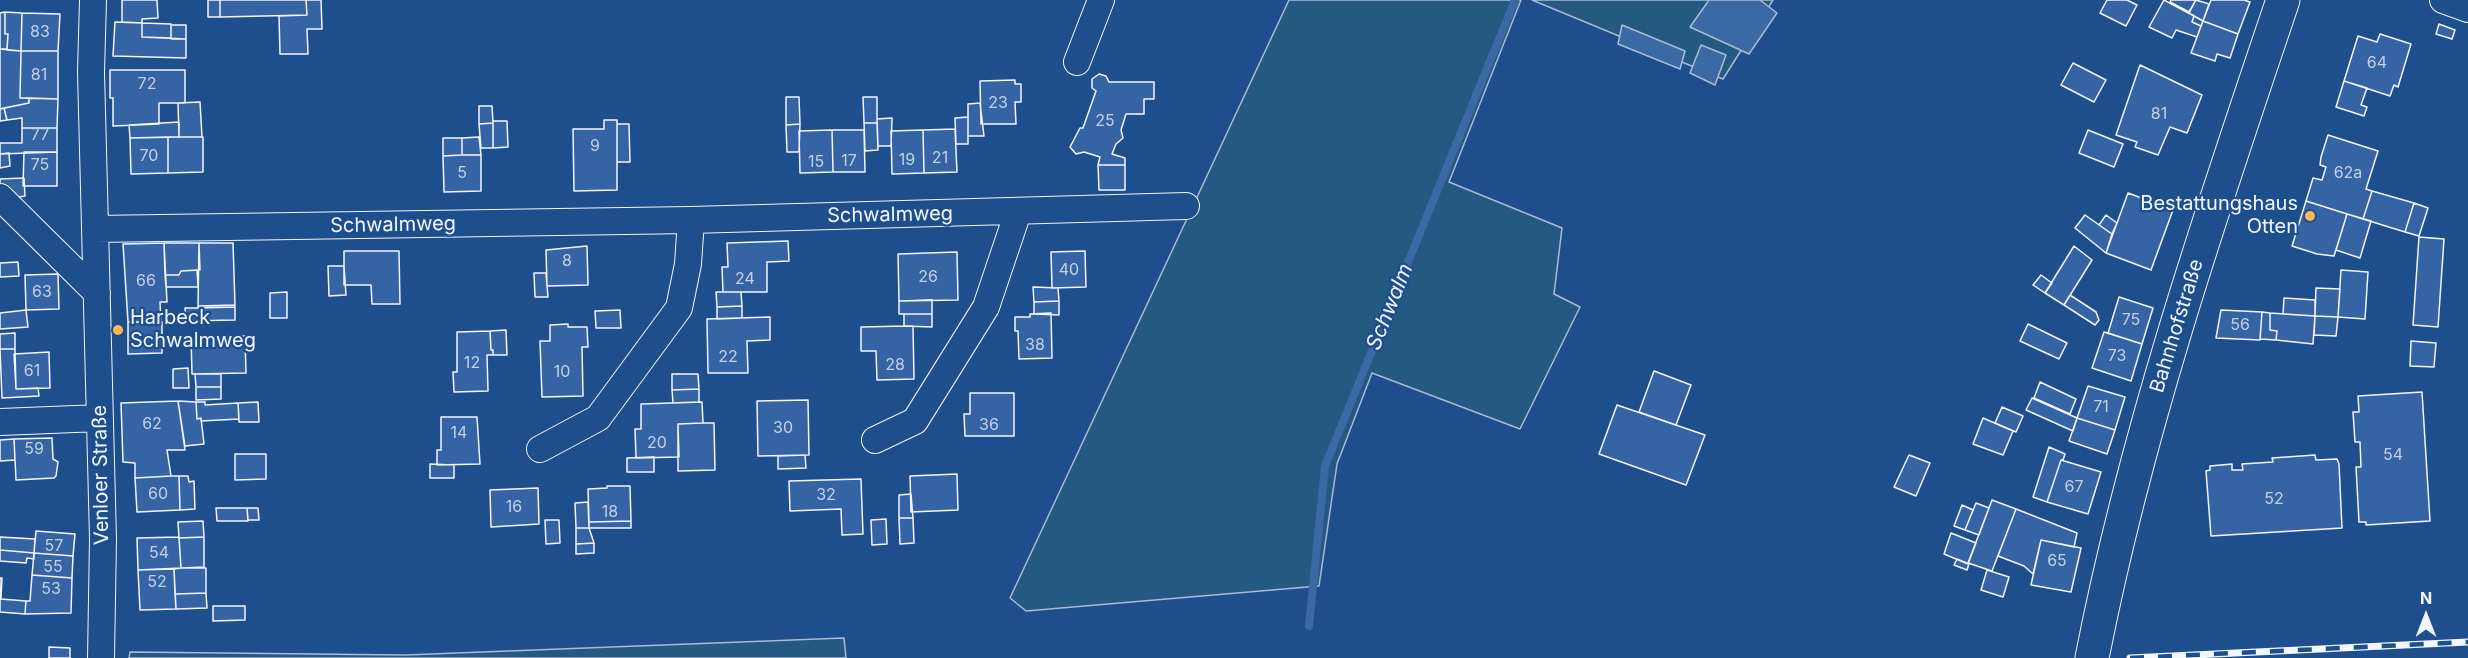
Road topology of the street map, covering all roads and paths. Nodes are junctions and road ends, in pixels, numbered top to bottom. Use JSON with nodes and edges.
{"nodes":[{"id":1,"x":93,"y":0,"type":"edge"},
{"id":2,"x":1101,"y":0,"type":"edge"},
{"id":3,"x":2283,"y":0,"type":"edge"},
{"id":4,"x":2443,"y":0,"type":"edge"},
{"id":5,"x":2468,"y":9,"type":"edge"},
{"id":6,"x":1077,"y":62,"type":"dead end"},
{"id":7,"x":0,"y":197,"type":"edge"},
{"id":8,"x":1186,"y":206,"type":"dead end"},
{"id":9,"x":1018,"y":212,"type":"junction"},
{"id":10,"x":691,"y":220,"type":"junction"},
{"id":11,"x":95,"y":229,"type":"junction"},
{"id":12,"x":97,"y":293,"type":"junction"},
{"id":13,"x":100,"y":418,"type":"junction"},
{"id":14,"x":0,"y":422,"type":"edge"},
{"id":15,"x":875,"y":440,"type":"dead end"},
{"id":16,"x":540,"y":449,"type":"dead end"},
{"id":17,"x":101,"y":658,"type":"edge"},
{"id":18,"x":2092,"y":658,"type":"edge"}],
"edges":[{"from":1,"to":11,"type":"street","name":"Venloer Straße"},
{"from":2,"to":6,"type":"street"},
{"from":3,"to":18,"type":"street","name":"Bahnhofstraße"},
{"from":4,"to":5,"type":"street"},
{"from":7,"to":12,"type":"street"},
{"from":8,"to":9,"type":"street","name":"Schwalmweg"},
{"from":9,"to":10,"type":"street","name":"Schwalmweg"},
{"from":9,"to":15,"type":"street"},
{"from":10,"to":11,"type":"street","name":"Schwalmweg"},
{"from":10,"to":16,"type":"street"},
{"from":11,"to":12,"type":"street","name":"Venloer Straße"},
{"from":12,"to":13,"type":"street","name":"Venloer Straße"},
{"from":13,"to":14,"type":"street"},
{"from":13,"to":17,"type":"street","name":"Venloer Straße"}]}
